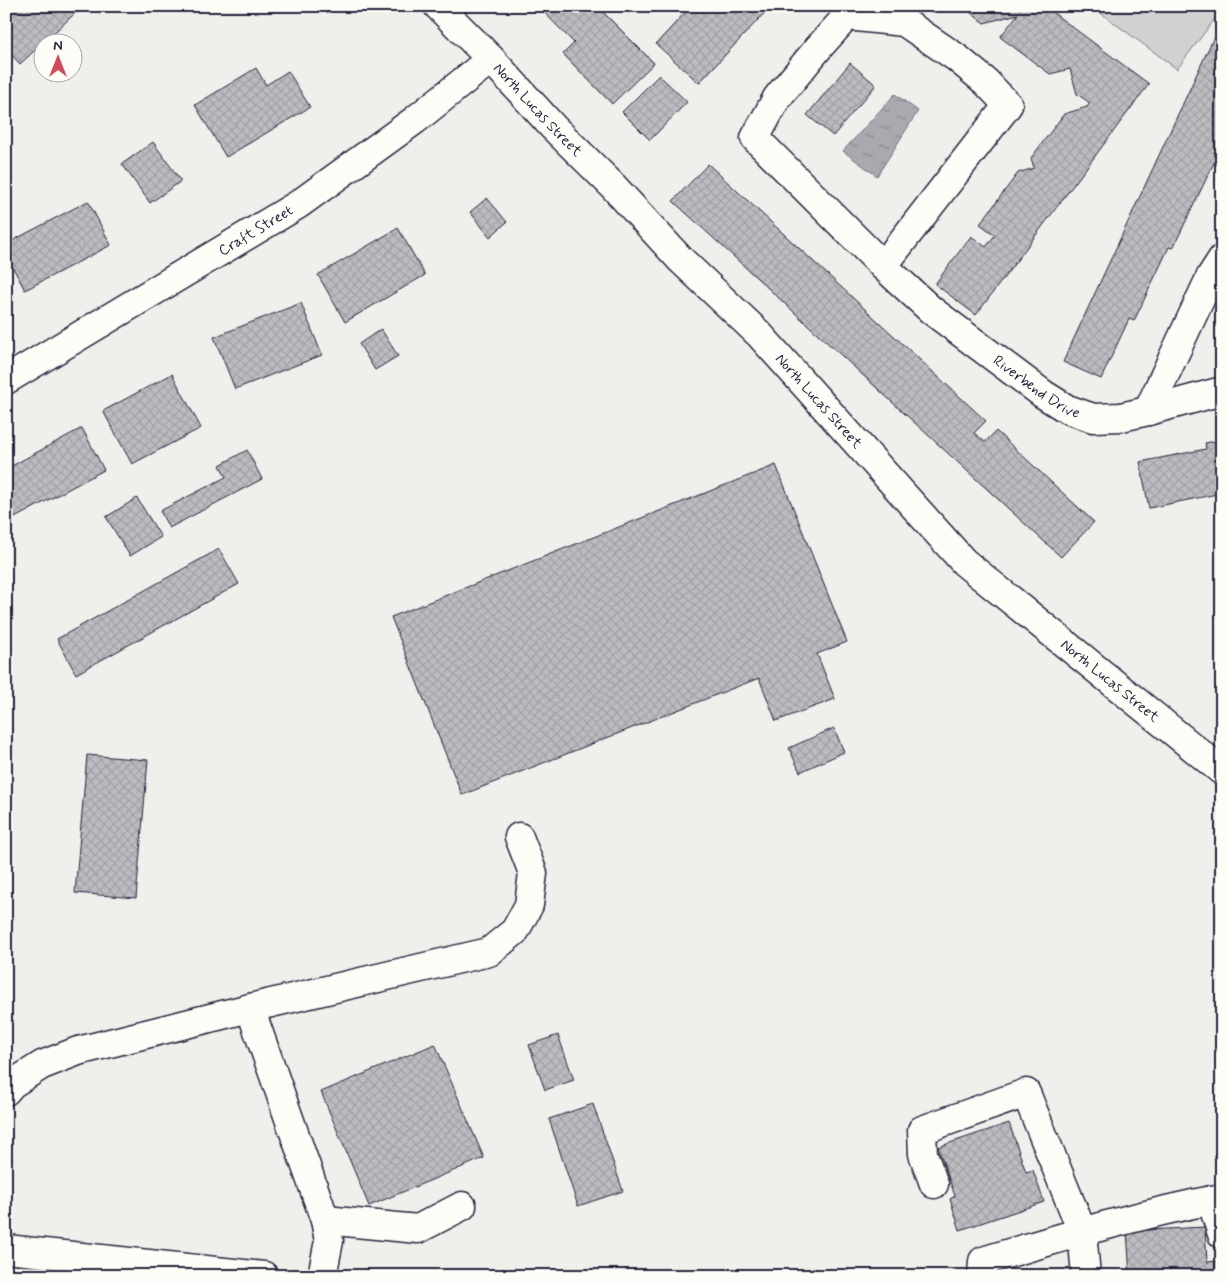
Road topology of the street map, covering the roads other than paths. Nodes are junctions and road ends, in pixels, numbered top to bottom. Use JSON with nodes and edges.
{"nodes":[{"id":1,"x":438,"y":6,"type":"edge"},
{"id":2,"x":491,"y":59,"type":"junction"},
{"id":3,"x":1222,"y":259,"type":"edge"},
{"id":4,"x":882,"y":266,"type":"junction"},
{"id":5,"x":6,"y":380,"type":"edge"},
{"id":6,"x":1222,"y":391,"type":"edge"},
{"id":7,"x":1148,"y":412,"type":"junction"},
{"id":8,"x":1222,"y":770,"type":"edge"},
{"id":9,"x":520,"y":837,"type":"dead end"},
{"id":10,"x":250,"y":1008,"type":"junction"},
{"id":11,"x":6,"y":1091,"type":"edge"},
{"id":12,"x":934,"y":1184,"type":"dead end"},
{"id":13,"x":1216,"y":1199,"type":"edge"},
{"id":14,"x":462,"y":1206,"type":"dead end"},
{"id":15,"x":325,"y":1220,"type":"junction"},
{"id":16,"x":1082,"y":1231,"type":"junction"},
{"id":17,"x":1222,"y":1234,"type":"edge"},
{"id":18,"x":6,"y":1249,"type":"edge"},
{"id":19,"x":264,"y":1276,"type":"edge"},
{"id":20,"x":322,"y":1276,"type":"edge"},
{"id":21,"x":982,"y":1276,"type":"edge"},
{"id":22,"x":1086,"y":1276,"type":"edge"}],
"edges":[{"from":1,"to":2,"type":"street","name":"North Lucas Street"},
{"from":2,"to":5,"type":"street","name":"Craft Street"},
{"from":2,"to":8,"type":"street","name":"North Lucas Street"},
{"from":3,"to":7,"type":"street"},
{"from":4,"to":4,"type":"street","name":"Riverbend Drive"},
{"from":4,"to":7,"type":"street","name":"Riverbend Drive"},
{"from":6,"to":7,"type":"street","name":"Riverbend Drive"},
{"from":9,"to":10,"type":"street"},
{"from":10,"to":11,"type":"street"},
{"from":10,"to":15,"type":"street"},
{"from":12,"to":16,"type":"street"},
{"from":13,"to":16,"type":"street"},
{"from":13,"to":17,"type":"street"},
{"from":14,"to":15,"type":"street"},
{"from":15,"to":20,"type":"street"},
{"from":16,"to":21,"type":"street"},
{"from":16,"to":22,"type":"street"},
{"from":18,"to":19,"type":"street"}]}
